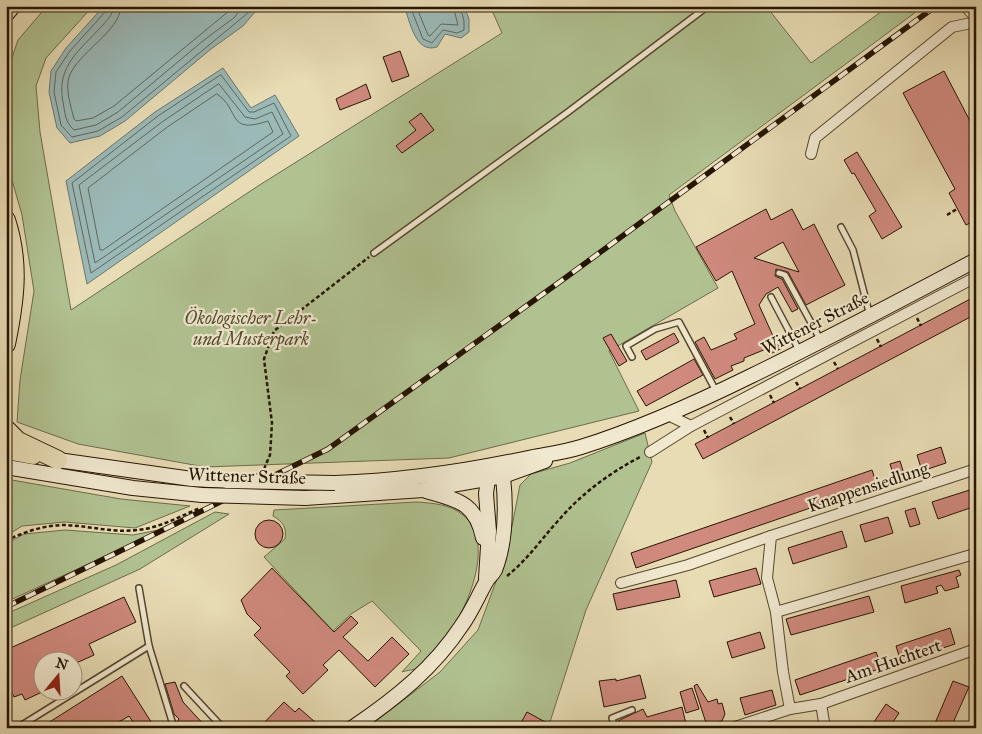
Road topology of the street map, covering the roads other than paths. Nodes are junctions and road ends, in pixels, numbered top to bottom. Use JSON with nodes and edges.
{"nodes":[{"id":1,"x":11,"y":6,"type":"edge"},
{"id":2,"x":708,"y":6,"type":"edge"},
{"id":3,"x":965,"y":6,"type":"edge"},
{"id":4,"x":6,"y":12,"type":"edge"},
{"id":5,"x":976,"y":20,"type":"edge"},
{"id":6,"x":811,"y":154,"type":"dead end"},
{"id":7,"x":6,"y":220,"type":"edge"},
{"id":8,"x":841,"y":228,"type":"dead end"},
{"id":9,"x":374,"y":253,"type":"road end"},
{"id":10,"x":976,"y":260,"type":"edge"},
{"id":11,"x":779,"y":273,"type":"dead end"},
{"id":12,"x":976,"y":277,"type":"edge"},
{"id":13,"x":771,"y":297,"type":"dead end"},
{"id":14,"x":870,"y":316,"type":"junction"},
{"id":15,"x":792,"y":336,"type":"junction"},
{"id":16,"x":779,"y":342,"type":"dead end"},
{"id":17,"x":822,"y":342,"type":"junction"},
{"id":18,"x":6,"y":344,"type":"edge"},
{"id":19,"x":800,"y":352,"type":"junction"},
{"id":20,"x":632,"y":357,"type":"dead end"},
{"id":21,"x":716,"y":393,"type":"junction"},
{"id":22,"x":668,"y":415,"type":"junction"},
{"id":23,"x":691,"y":426,"type":"junction"},
{"id":24,"x":6,"y":429,"type":"edge"},
{"id":25,"x":6,"y":450,"type":"edge"},
{"id":26,"x":650,"y":452,"type":"road end"},
{"id":27,"x":554,"y":455,"type":"junction"},
{"id":28,"x":58,"y":460,"type":"junction"},
{"id":29,"x":6,"y":467,"type":"edge"},
{"id":30,"x":976,"y":469,"type":"edge"},
{"id":31,"x":489,"y":472,"type":"junction"},
{"id":32,"x":503,"y":476,"type":"junction"},
{"id":33,"x":423,"y":490,"type":"junction"},
{"id":34,"x":771,"y":536,"type":"junction"},
{"id":35,"x":970,"y":554,"type":"dead end"},
{"id":36,"x":487,"y":561,"type":"junction"},
{"id":37,"x":486,"y":581,"type":"junction"},
{"id":38,"x":621,"y":584,"type":"dead end"},
{"id":39,"x":139,"y":588,"type":"dead end"},
{"id":40,"x":776,"y":612,"type":"junction"},
{"id":41,"x":149,"y":646,"type":"junction"},
{"id":42,"x":976,"y":649,"type":"edge"},
{"id":43,"x":184,"y":686,"type":"dead end"},
{"id":44,"x":821,"y":704,"type":"junction"},
{"id":45,"x":632,"y":710,"type":"dead end"},
{"id":46,"x":790,"y":710,"type":"junction"},
{"id":47,"x":18,"y":728,"type":"edge"},
{"id":48,"x":174,"y":728,"type":"edge"},
{"id":49,"x":223,"y":728,"type":"edge"},
{"id":50,"x":352,"y":728,"type":"edge"},
{"id":51,"x":615,"y":728,"type":"edge"},
{"id":52,"x":732,"y":728,"type":"edge"},
{"id":53,"x":825,"y":728,"type":"edge"}],
"edges":[{"from":1,"to":4,"type":"highway"},
{"from":2,"to":9,"type":"lane"},
{"from":3,"to":5,"type":"street"},
{"from":5,"to":6,"type":"street"},
{"from":7,"to":18,"type":"highway"},
{"from":8,"to":14,"type":"lane"},
{"from":10,"to":14,"type":"main road","name":"Wittener Straße"},
{"from":11,"to":17,"type":"lane"},
{"from":12,"to":23,"type":"street","name":"Wittener Straße"},
{"from":13,"to":15,"type":"lane"},
{"from":14,"to":17,"type":"main road","name":"Wittener Straße"},
{"from":15,"to":16,"type":"lane"},
{"from":15,"to":19,"type":"lane"},
{"from":17,"to":19,"type":"main road","name":"Wittener Straße"},
{"from":19,"to":21,"type":"main road","name":"Wittener Straße"},
{"from":20,"to":21,"type":"lane"},
{"from":21,"to":22,"type":"main road","name":"Wittener Straße"},
{"from":22,"to":23,"type":"street"},
{"from":22,"to":27,"type":"main road","name":"Wittener Straße"},
{"from":23,"to":26,"type":"street","name":"Wittener Straße"},
{"from":24,"to":28,"type":"highway"},
{"from":25,"to":28,"type":"highway"},
{"from":27,"to":31,"type":"main road","name":"Wittener Straße"},
{"from":27,"to":32,"type":"main road","name":"Wittener Straße"},
{"from":28,"to":31,"type":"main road","name":"Wittener Straße","bridge":true},
{"from":29,"to":33,"type":"main road","name":"Wittener Straße","bridge":true},
{"from":30,"to":34,"type":"street","name":"Knappensiedlung"},
{"from":31,"to":32,"type":"main road","name":"Wittener Straße"},
{"from":31,"to":33,"type":"main road","name":"Wittener Straße"},
{"from":31,"to":36,"type":"main road"},
{"from":32,"to":37,"type":"main road"},
{"from":33,"to":36,"type":"main road"},
{"from":34,"to":38,"type":"street","name":"Knappensiedlung"},
{"from":34,"to":40,"type":"street"},
{"from":35,"to":40,"type":"street"},
{"from":36,"to":37,"type":"main road"},
{"from":37,"to":50,"type":"main road"},
{"from":39,"to":41,"type":"lane"},
{"from":40,"to":46,"type":"street"},
{"from":41,"to":47,"type":"lane"},
{"from":41,"to":48,"type":"lane"},
{"from":42,"to":44,"type":"street","name":"Am Huchtert"},
{"from":43,"to":49,"type":"lane"},
{"from":44,"to":46,"type":"street","name":"Am Huchtert"},
{"from":44,"to":53,"type":"street"},
{"from":45,"to":51,"type":"lane"},
{"from":46,"to":52,"type":"street","name":"Am Huchtert"}]}
